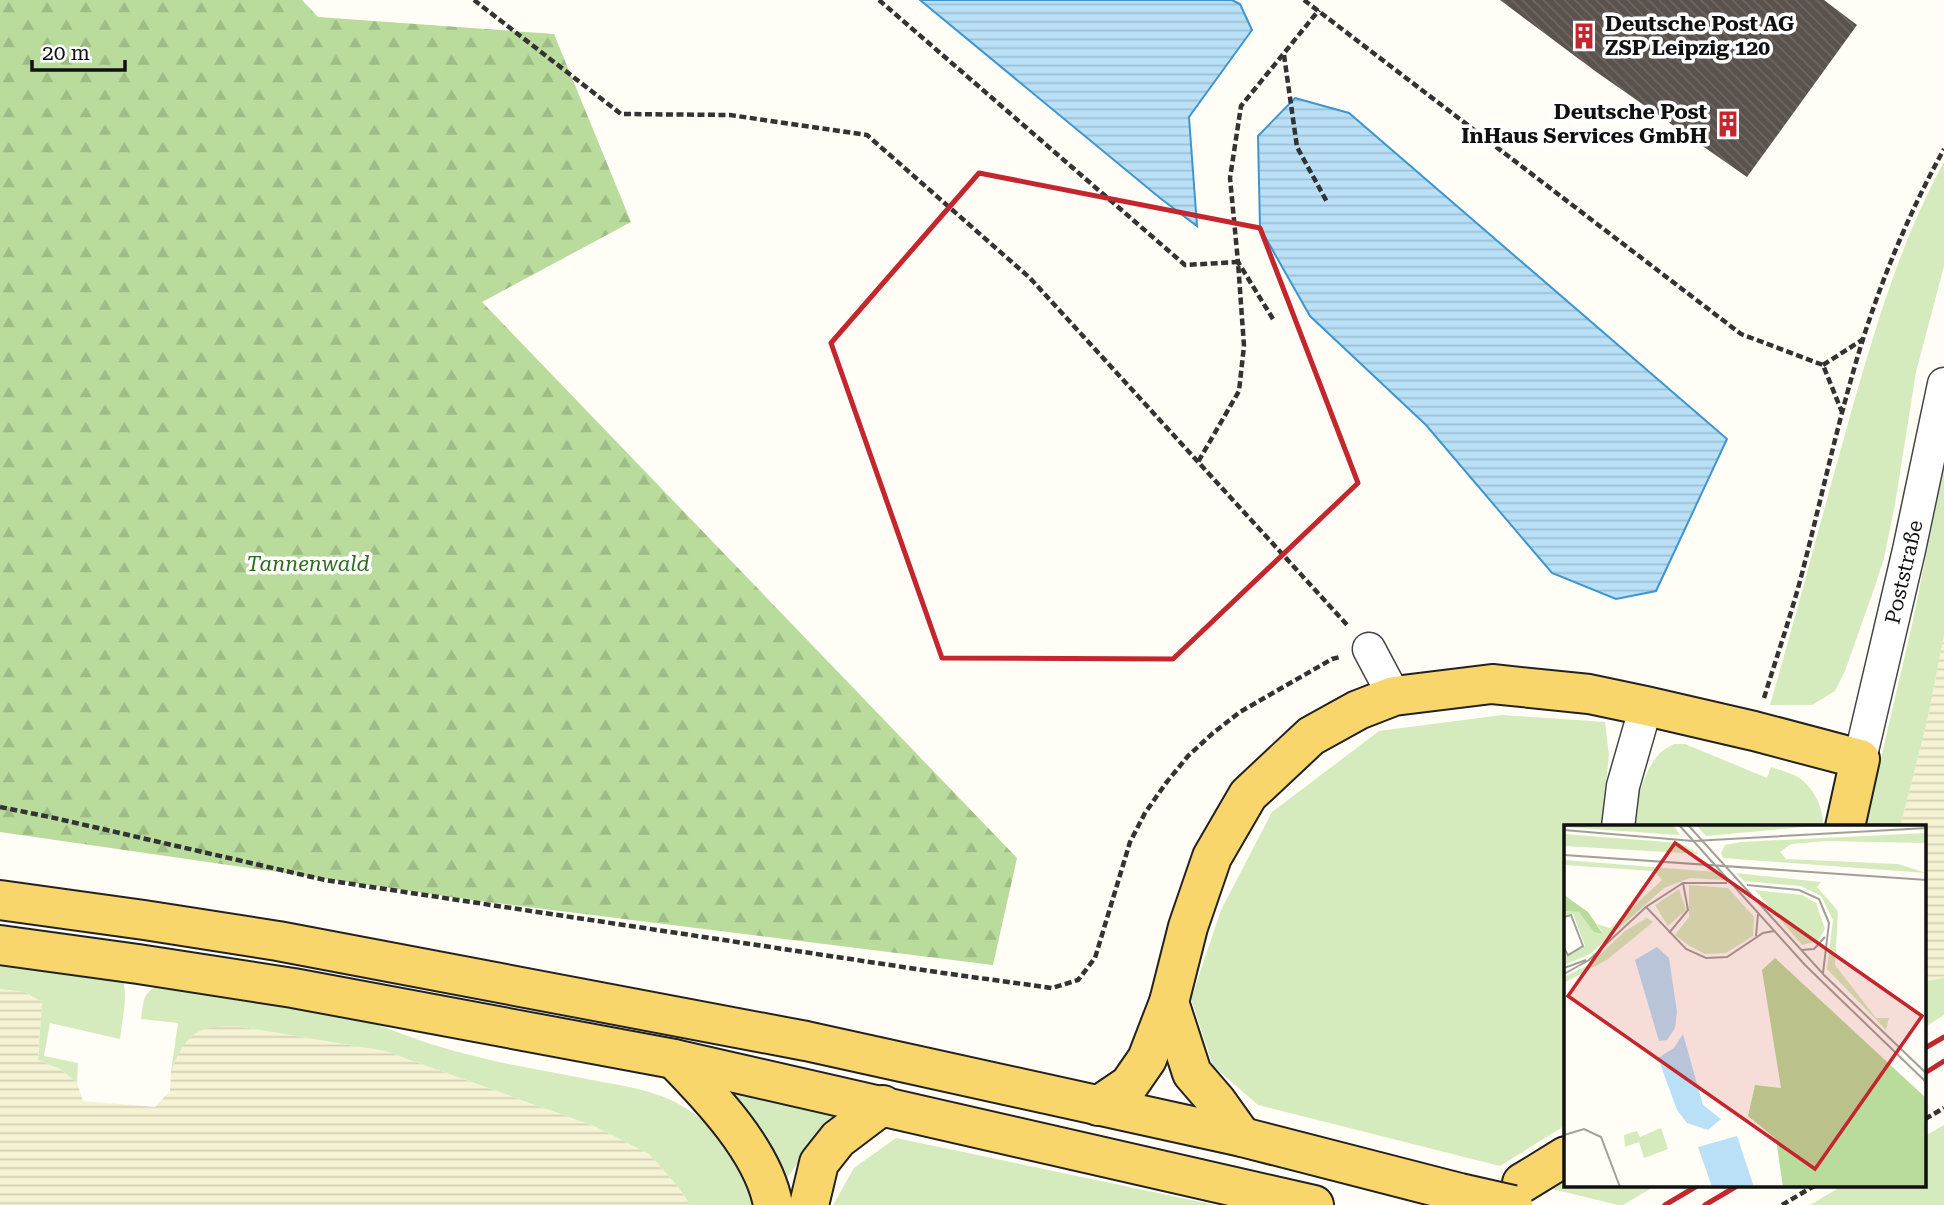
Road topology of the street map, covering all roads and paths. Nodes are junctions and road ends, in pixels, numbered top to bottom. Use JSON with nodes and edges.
{"nodes":[{"id":1,"x":474,"y":0,"type":"edge"},
{"id":2,"x":879,"y":0,"type":"edge"},
{"id":3,"x":1304,"y":0,"type":"edge"},
{"id":4,"x":1319,"y":10,"type":"junction"},
{"id":5,"x":1284,"y":54,"type":"junction"},
{"id":6,"x":1944,"y":149,"type":"edge"},
{"id":7,"x":1326,"y":202,"type":"dead end"},
{"id":8,"x":1238,"y":262,"type":"junction"},
{"id":9,"x":1273,"y":319,"type":"dead end"},
{"id":10,"x":1863,"y":339,"type":"junction"},
{"id":11,"x":1823,"y":365,"type":"junction"},
{"id":12,"x":1944,"y":384,"type":"edge"},
{"id":13,"x":1842,"y":412,"type":"junction"},
{"id":14,"x":1198,"y":462,"type":"junction"},
{"id":15,"x":1369,"y":649,"type":"junction"},
{"id":16,"x":1394,"y":696,"type":"junction"},
{"id":17,"x":1646,"y":706,"type":"junction"},
{"id":18,"x":1755,"y":731,"type":"junction"},
{"id":19,"x":1860,"y":759,"type":"junction"},
{"id":20,"x":0,"y":807,"type":"edge"},
{"id":21,"x":1618,"y":825,"type":"edge"},
{"id":22,"x":1845,"y":825,"type":"edge"},
{"id":23,"x":0,"y":900,"type":"edge"},
{"id":24,"x":0,"y":945,"type":"edge"},
{"id":25,"x":1169,"y":1002,"type":"junction"},
{"id":26,"x":674,"y":1059,"type":"junction"},
{"id":27,"x":883,"y":1105,"type":"junction"},
{"id":28,"x":1098,"y":1106,"type":"junction"},
{"id":29,"x":1944,"y":1108,"type":"edge"},
{"id":30,"x":1926,"y":1118,"type":"edge"},
{"id":31,"x":1242,"y":1137,"type":"junction"},
{"id":32,"x":1564,"y":1158,"type":"edge"},
{"id":33,"x":1811,"y":1188,"type":"edge"},
{"id":34,"x":1518,"y":1194,"type":"edge"},
{"id":35,"x":773,"y":1205,"type":"edge"},
{"id":36,"x":809,"y":1205,"type":"edge"},
{"id":37,"x":1314,"y":1205,"type":"edge"},
{"id":38,"x":1782,"y":1205,"type":"edge"}],
"edges":[{"from":1,"to":14,"type":"path"},
{"from":2,"to":8,"type":"path"},
{"from":3,"to":4,"type":"path"},
{"from":4,"to":5,"type":"path"},
{"from":4,"to":11,"type":"path"},
{"from":5,"to":7,"type":"path"},
{"from":5,"to":8,"type":"path"},
{"from":6,"to":10,"type":"path"},
{"from":8,"to":9,"type":"path"},
{"from":8,"to":14,"type":"path"},
{"from":10,"to":11,"type":"path"},
{"from":10,"to":13,"type":"path"},
{"from":11,"to":13,"type":"path"},
{"from":12,"to":19,"type":"street","name":"Poststraße"},
{"from":13,"to":18,"type":"path"},
{"from":14,"to":15,"type":"path"},
{"from":15,"to":16,"type":"street"},
{"from":15,"to":20,"type":"path"},
{"from":16,"to":17,"type":"main road"},
{"from":16,"to":25,"type":"main road"},
{"from":17,"to":18,"type":"main road"},
{"from":17,"to":21,"type":"street"},
{"from":18,"to":19,"type":"main road"},
{"from":19,"to":22,"type":"main road"},
{"from":23,"to":28,"type":"main road"},
{"from":24,"to":26,"type":"main road"},
{"from":25,"to":28,"type":"main road"},
{"from":25,"to":31,"type":"main road"},
{"from":26,"to":27,"type":"main road"},
{"from":26,"to":35,"type":"main road"},
{"from":27,"to":36,"type":"main road"},
{"from":27,"to":37,"type":"main road"},
{"from":28,"to":31,"type":"main road"},
{"from":29,"to":30,"type":"path"},
{"from":31,"to":34,"type":"main road","bridge":true},
{"from":32,"to":34,"type":"main road"},
{"from":33,"to":38,"type":"path"}]}
